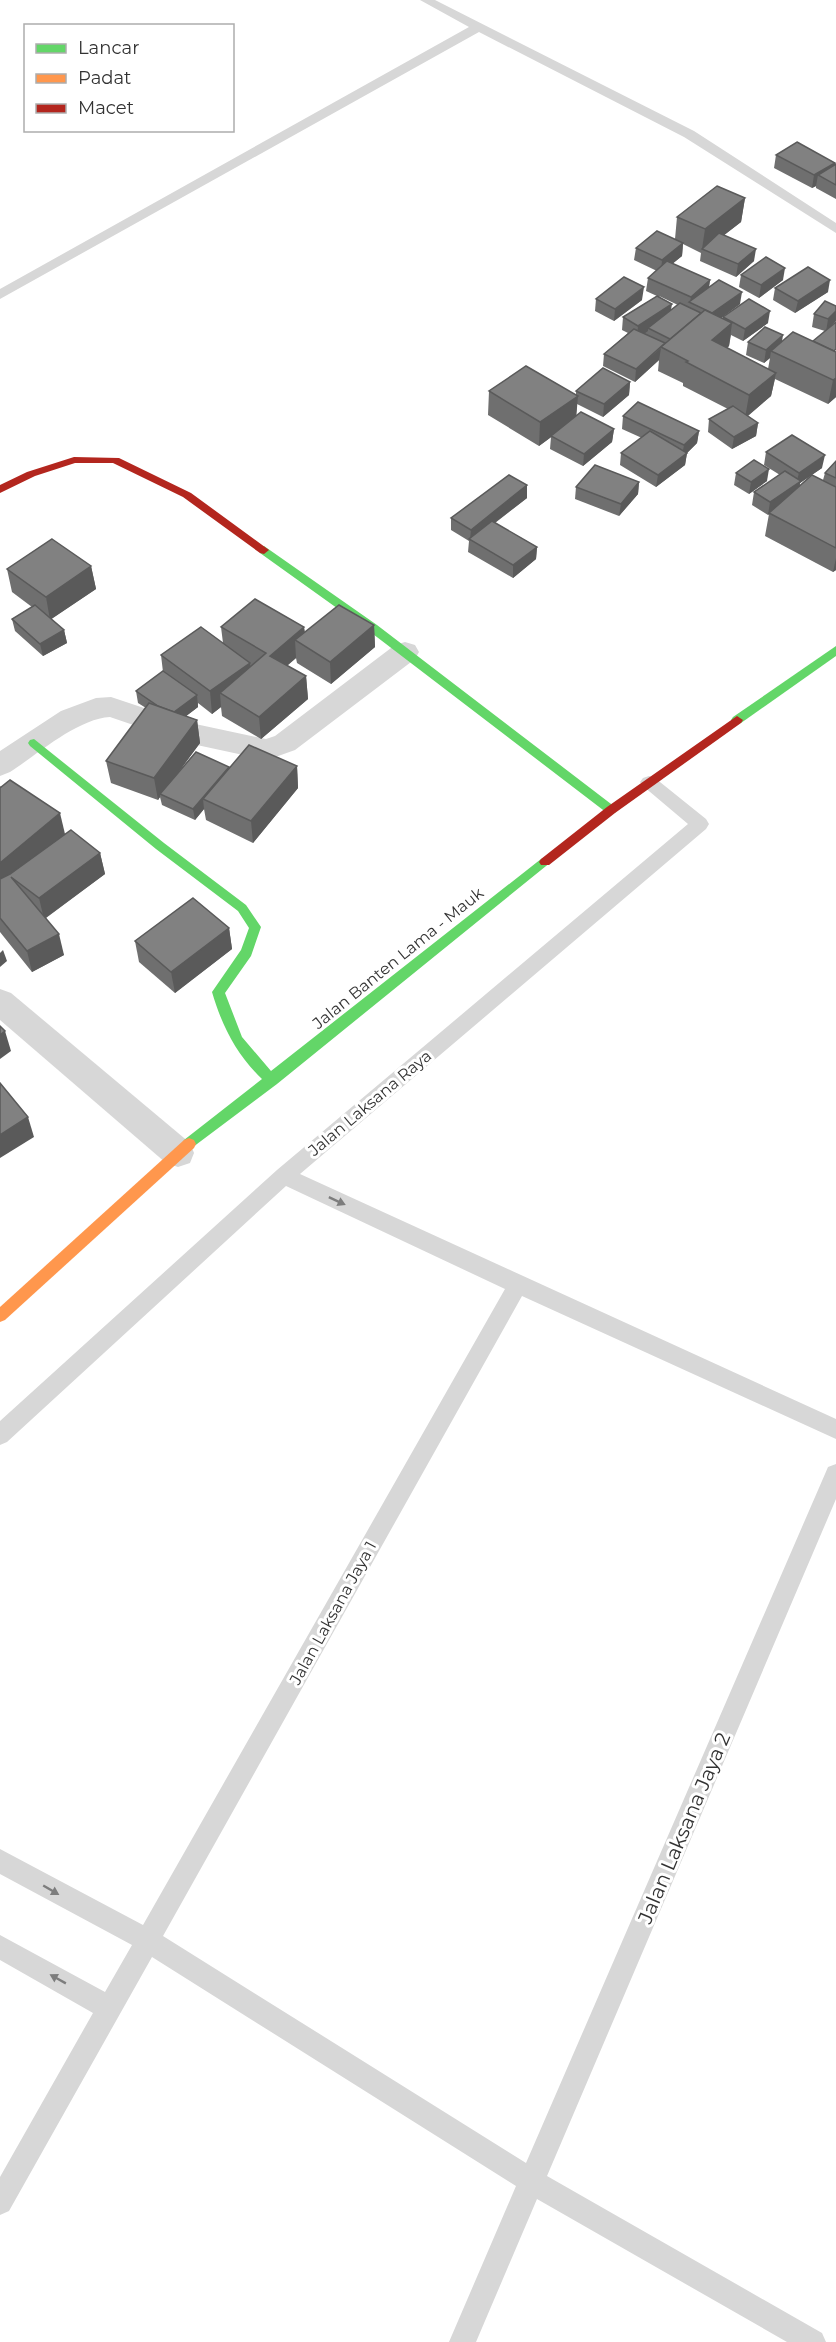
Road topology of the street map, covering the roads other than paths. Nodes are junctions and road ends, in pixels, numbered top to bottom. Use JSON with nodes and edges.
{"nodes":[{"id":1,"x":426,"y":0,"type":"edge"},
{"id":2,"x":478,"y":27,"type":"junction"},
{"id":3,"x":836,"y":229,"type":"edge"},
{"id":4,"x":0,"y":296,"type":"edge"},
{"id":5,"x":0,"y":489,"type":"edge"},
{"id":6,"x":836,"y":650,"type":"edge"},
{"id":7,"x":405,"y":652,"type":"junction"},
{"id":8,"x":34,"y":742,"type":"junction"},
{"id":9,"x":0,"y":765,"type":"edge"},
{"id":10,"x":649,"y":782,"type":"junction"},
{"id":11,"x":611,"y":810,"type":"junction"},
{"id":12,"x":0,"y":1002,"type":"edge"},
{"id":13,"x":272,"y":1080,"type":"junction"},
{"id":14,"x":178,"y":1153,"type":"junction"},
{"id":15,"x":284,"y":1176,"type":"junction"},
{"id":16,"x":518,"y":1285,"type":"junction"},
{"id":17,"x":0,"y":1316,"type":"edge"},
{"id":18,"x":836,"y":1429,"type":"edge"},
{"id":19,"x":0,"y":1436,"type":"edge"},
{"id":20,"x":836,"y":1474,"type":"edge"},
{"id":21,"x":0,"y":1861,"type":"edge"},
{"id":22,"x":149,"y":1941,"type":"junction"},
{"id":23,"x":0,"y":1947,"type":"edge"},
{"id":24,"x":109,"y":2008,"type":"junction"},
{"id":25,"x":531,"y":2181,"type":"junction"},
{"id":26,"x":0,"y":2202,"type":"edge"},
{"id":27,"x":462,"y":2342,"type":"edge"},
{"id":28,"x":813,"y":2342,"type":"edge"}],
"edges":[{"from":1,"to":2,"type":"lane"},
{"from":2,"to":3,"type":"lane"},
{"from":2,"to":4,"type":"lane"},
{"from":5,"to":7,"type":"street"},
{"from":6,"to":10,"type":"street","name":"Jalan Banten Lama - Mauk"},
{"from":7,"to":8,"type":"street"},
{"from":7,"to":11,"type":"street"},
{"from":8,"to":9,"type":"street"},
{"from":8,"to":13,"type":"street"},
{"from":10,"to":11,"type":"street","name":"Jalan Banten Lama - Mauk"},
{"from":10,"to":15,"type":"lane","name":"Jalan Laksana Raya"},
{"from":11,"to":13,"type":"street","name":"Jalan Banten Lama - Mauk"},
{"from":12,"to":14,"type":"street"},
{"from":13,"to":14,"type":"street","name":"Jalan Banten Lama - Mauk"},
{"from":14,"to":17,"type":"street","name":"Jalan Banten Lama - Mauk"},
{"from":15,"to":16,"type":"lane","one_way":true},
{"from":15,"to":19,"type":"lane","name":"Jalan Laksana Raya"},
{"from":16,"to":18,"type":"lane"},
{"from":16,"to":22,"type":"lane","name":"Jalan Laksana Jaya 1"},
{"from":20,"to":25,"type":"lane","name":"Jalan Laksana Jaya 2"},
{"from":21,"to":22,"type":"lane","one_way":true},
{"from":22,"to":24,"type":"lane","name":"Jalan Laksana Jaya 1"},
{"from":22,"to":25,"type":"lane"},
{"from":24,"to":23,"type":"lane","one_way":true},
{"from":24,"to":26,"type":"lane","name":"Jalan Laksana Jaya 1"},
{"from":25,"to":27,"type":"lane","name":"Jalan Laksana Jaya 2"},
{"from":25,"to":28,"type":"lane"}]}
